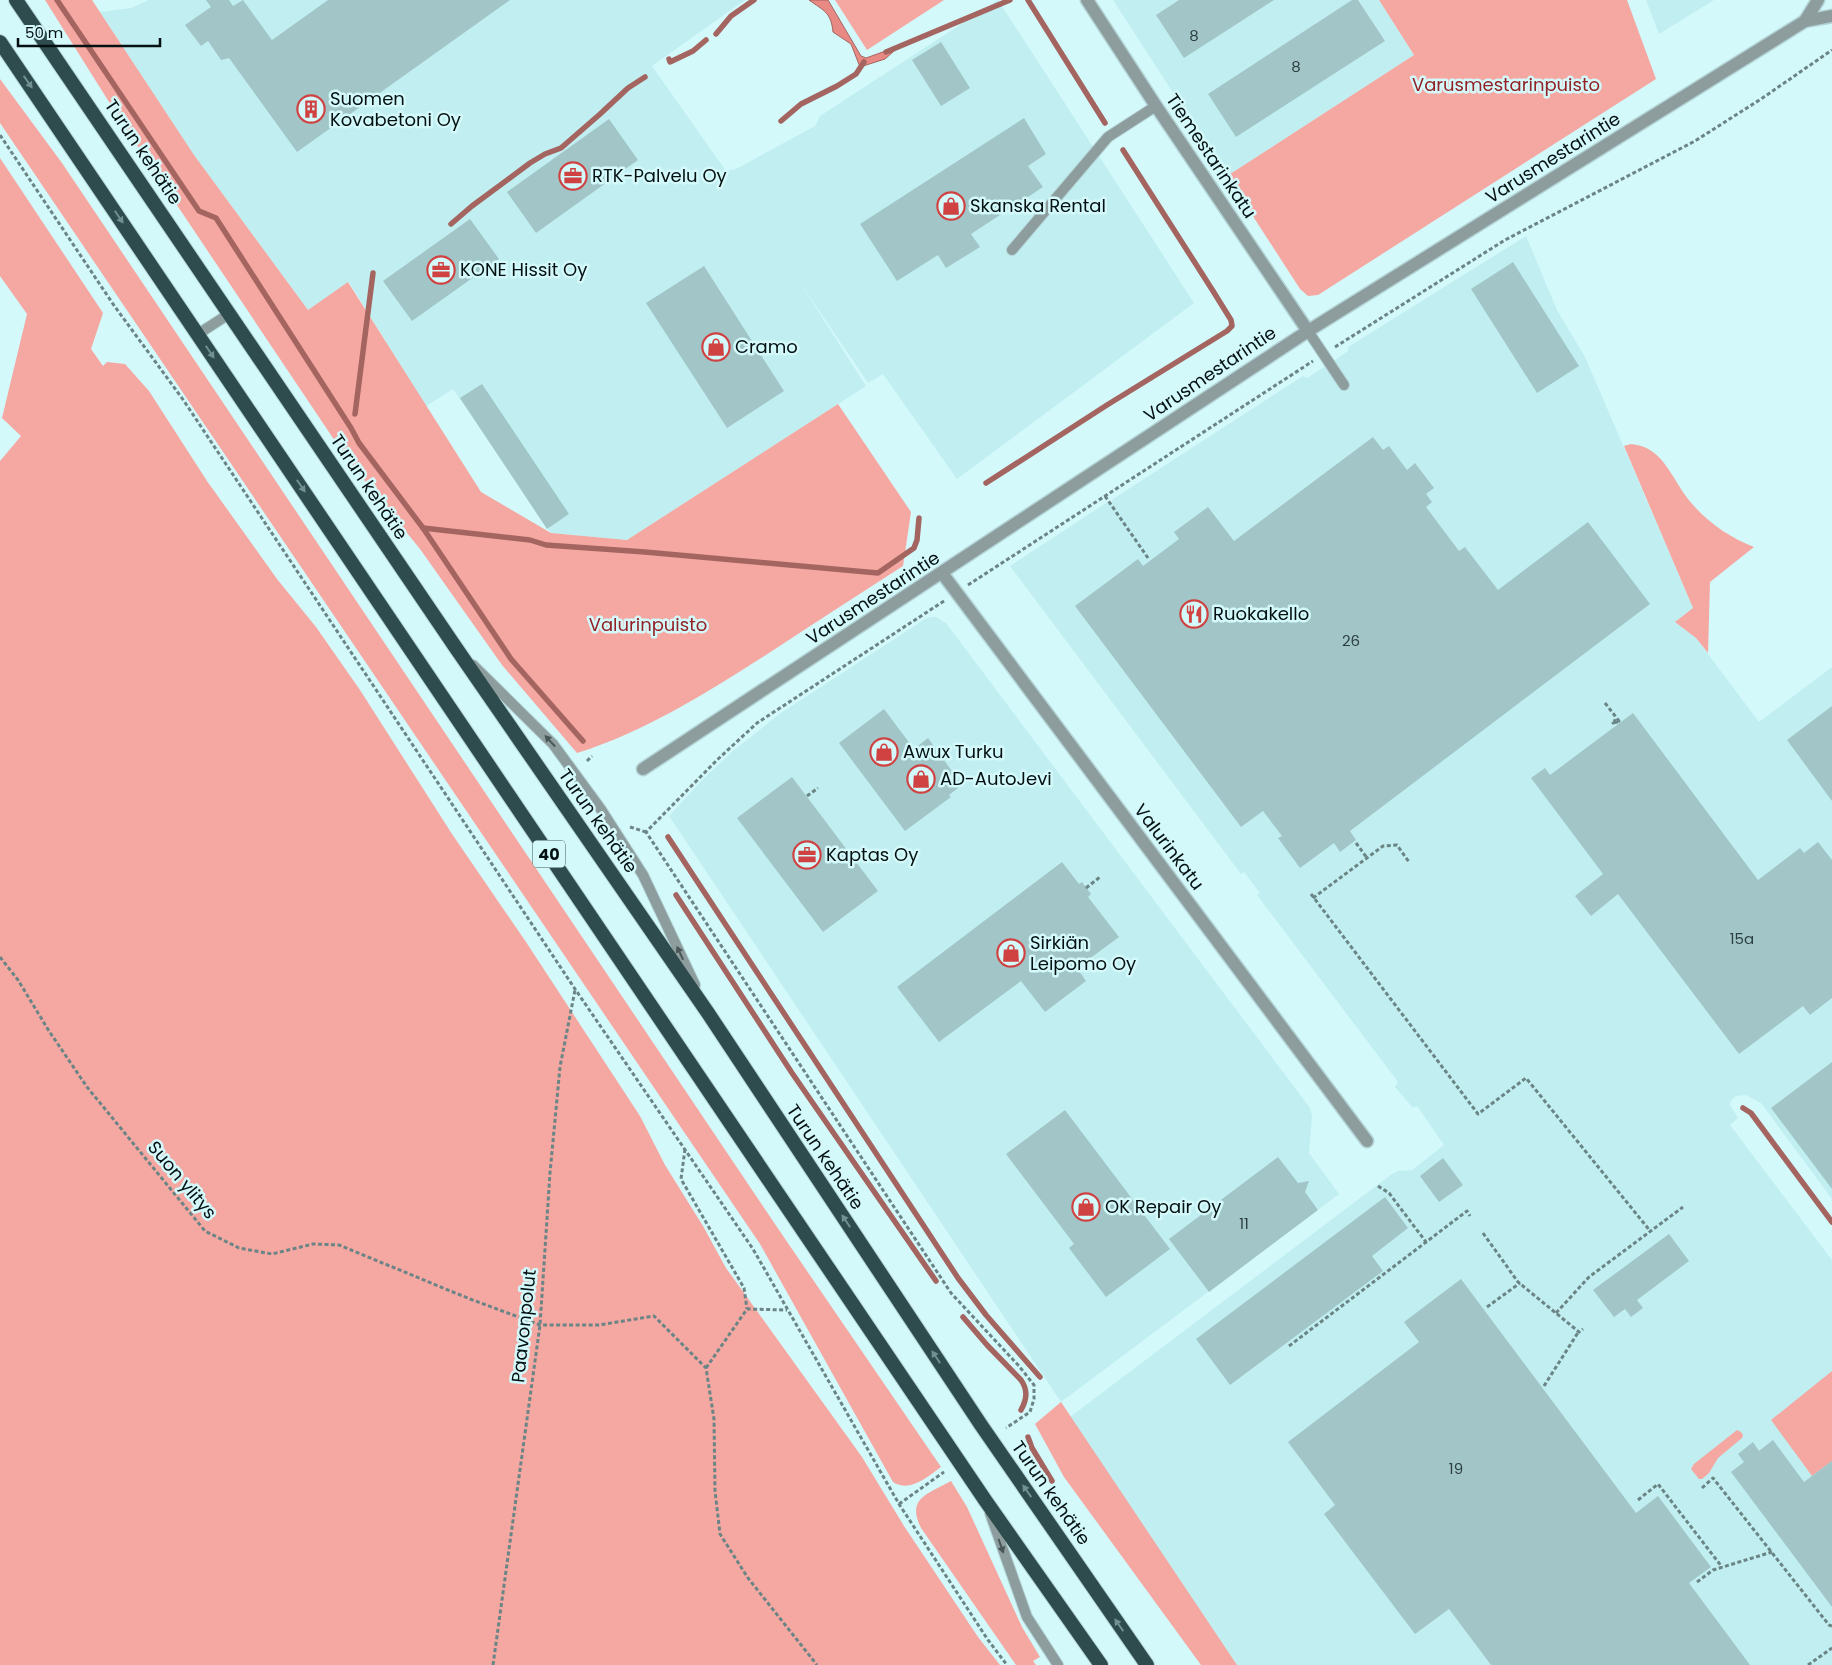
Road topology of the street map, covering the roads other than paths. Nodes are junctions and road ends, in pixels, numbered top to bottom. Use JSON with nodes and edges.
{"nodes":[{"id":1,"x":16,"y":0,"type":"edge"},
{"id":2,"x":1087,"y":0,"type":"edge"},
{"id":3,"x":1818,"y":0,"type":"edge"},
{"id":4,"x":1832,"y":16,"type":"edge"},
{"id":5,"x":1805,"y":21,"type":"junction"},
{"id":6,"x":0,"y":42,"type":"edge"},
{"id":7,"x":1156,"y":106,"type":"junction"},
{"id":8,"x":1012,"y":250,"type":"dead end"},
{"id":9,"x":229,"y":314,"type":"junction"},
{"id":10,"x":1308,"y":331,"type":"junction"},
{"id":11,"x":198,"y":334,"type":"junction"},
{"id":12,"x":1344,"y":385,"type":"dead end"},
{"id":13,"x":942,"y":574,"type":"junction"},
{"id":14,"x":456,"y":648,"type":"junction"},
{"id":15,"x":643,"y":769,"type":"dead end"},
{"id":16,"x":708,"y":1013,"type":"junction"},
{"id":17,"x":1368,"y":1141,"type":"dead end"},
{"id":18,"x":985,"y":1500,"type":"junction"},
{"id":19,"x":1058,"y":1665,"type":"edge"},
{"id":20,"x":1101,"y":1665,"type":"edge"},
{"id":21,"x":1147,"y":1665,"type":"edge"}],
"edges":[{"from":1,"to":9,"type":"highway","name":"Turun kehätie","number":"40"},
{"from":2,"to":7,"type":"street","name":"Tiemestarinkatu"},
{"from":3,"to":5,"type":"street","name":"Varusmestarintie"},
{"from":4,"to":5,"type":"street","name":"Varusmestarintie"},
{"from":5,"to":10,"type":"street","name":"Varusmestarintie"},
{"from":6,"to":11,"type":"highway","number":"40","one_way":true},
{"from":7,"to":8,"type":"lane"},
{"from":7,"to":10,"type":"street","name":"Tiemestarinkatu"},
{"from":9,"to":11,"type":"lane"},
{"from":9,"to":14,"type":"highway","name":"Turun kehätie","number":"40"},
{"from":10,"to":12,"type":"lane"},
{"from":10,"to":13,"type":"street","name":"Varusmestarintie"},
{"from":11,"to":18,"type":"highway","number":"40","one_way":true},
{"from":13,"to":15,"type":"street","name":"Varusmestarintie"},
{"from":13,"to":17,"type":"street","name":"Valurinkatu"},
{"from":14,"to":16,"type":"highway","name":"Turun kehätie","number":"40"},
{"from":16,"to":14,"type":"lane","one_way":true},
{"from":21,"to":16,"type":"highway","name":"Turun kehätie","number":"40","one_way":true},
{"from":18,"to":19,"type":"lane","one_way":true},
{"from":18,"to":20,"type":"highway","number":"40"}]}
